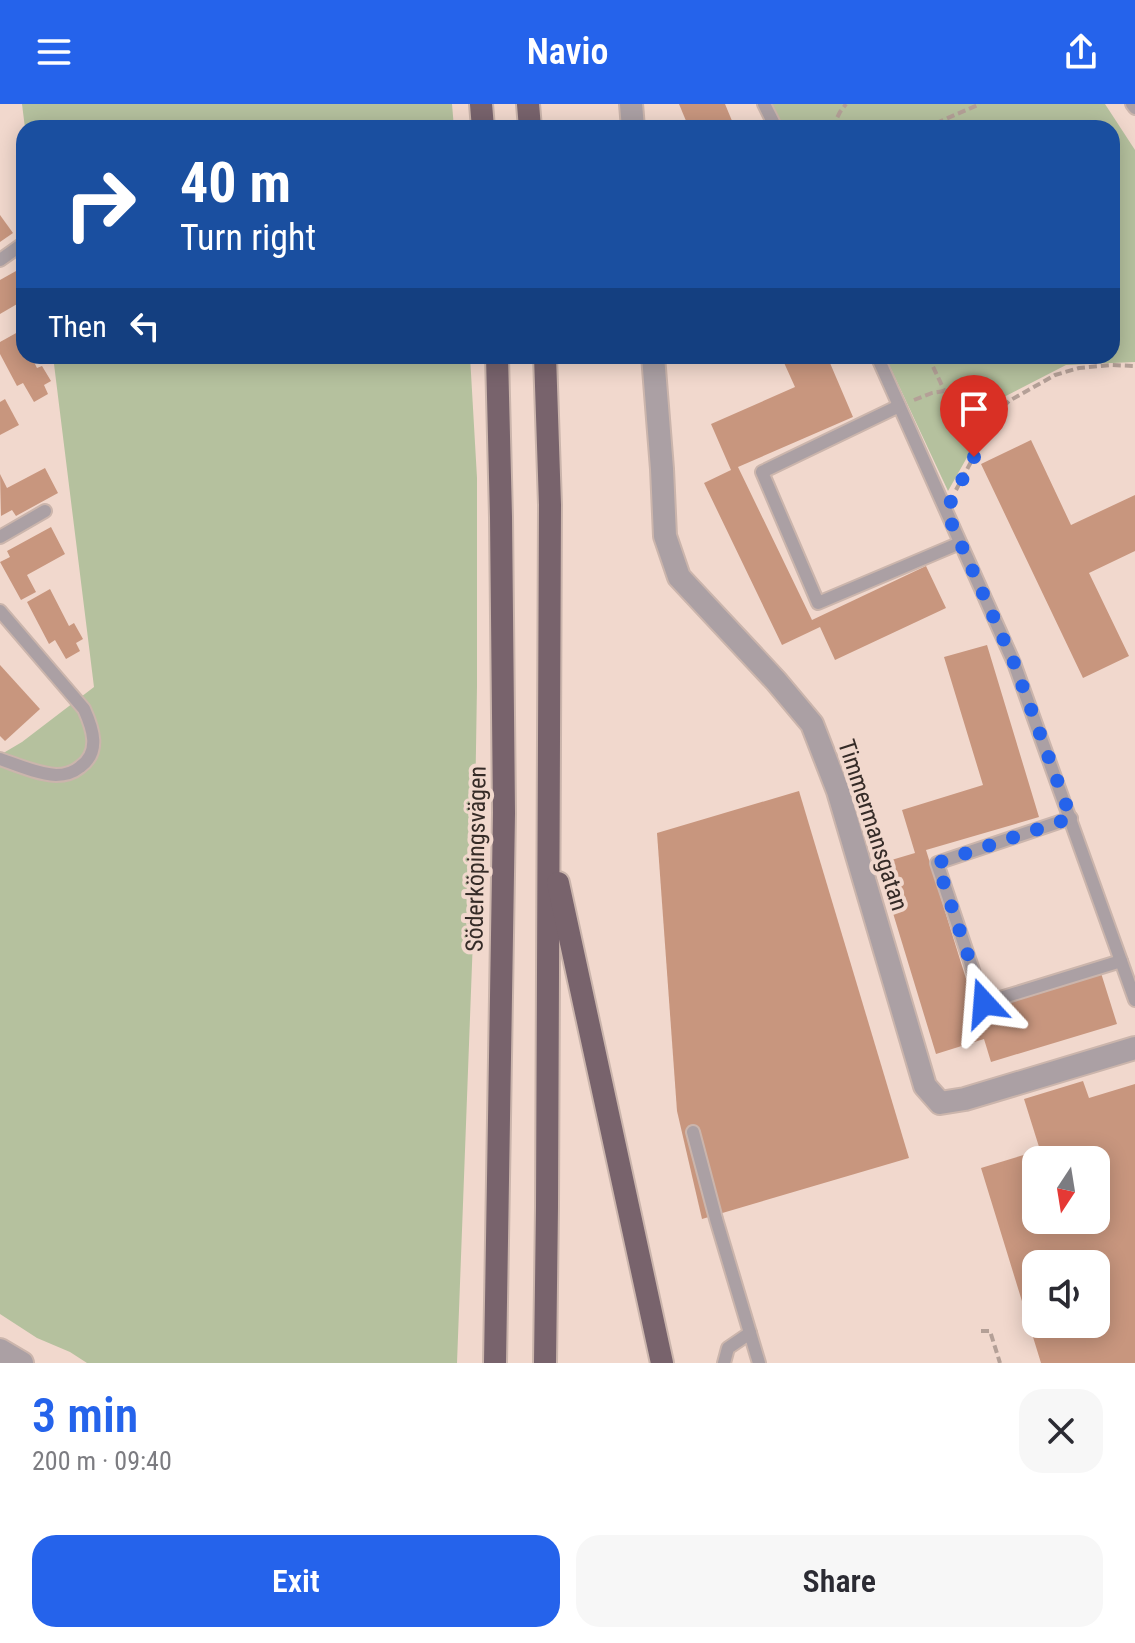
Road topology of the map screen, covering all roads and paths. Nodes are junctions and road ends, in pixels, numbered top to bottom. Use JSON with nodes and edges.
{"nodes":[{"id":1,"x":980,"y":104,"type":"edge"},
{"id":2,"x":943,"y":120,"type":"edge"},
{"id":3,"x":497,"y":364,"type":"edge"},
{"id":4,"x":545,"y":364,"type":"edge"},
{"id":5,"x":654,"y":364,"type":"edge"},
{"id":6,"x":881,"y":364,"type":"edge"},
{"id":7,"x":932,"y":364,"type":"edge"},
{"id":8,"x":1135,"y":366,"type":"edge"},
{"id":9,"x":944,"y":391,"type":"junction"},
{"id":10,"x":899,"y":406,"type":"junction"},
{"id":11,"x":997,"y":413,"type":"junction"},
{"id":12,"x":45,"y":511,"type":"dead end"},
{"id":13,"x":946,"y":511,"type":"junction"},
{"id":14,"x":0,"y":537,"type":"edge"},
{"id":15,"x":960,"y":543,"type":"junction"},
{"id":16,"x":0,"y":611,"type":"edge"},
{"id":17,"x":0,"y":759,"type":"edge"},
{"id":18,"x":1071,"y":818,"type":"junction"},
{"id":19,"x":549,"y":842,"type":"junction"},
{"id":20,"x":1121,"y":961,"type":"junction"},
{"id":21,"x":1135,"y":1000,"type":"edge"},
{"id":22,"x":1135,"y":1048,"type":"edge"},
{"id":23,"x":693,"y":1132,"type":"dead end"},
{"id":24,"x":981,"y":1331,"type":"dead end"},
{"id":25,"x":750,"y":1333,"type":"junction"},
{"id":26,"x":495,"y":1363,"type":"edge"},
{"id":27,"x":545,"y":1363,"type":"edge"},
{"id":28,"x":662,"y":1363,"type":"edge"},
{"id":29,"x":724,"y":1363,"type":"edge"},
{"id":30,"x":759,"y":1363,"type":"edge"},
{"id":31,"x":1000,"y":1363,"type":"edge"}],
"edges":[{"from":1,"to":2,"type":"path"},
{"from":3,"to":26,"type":"highway","name":"Söderköpingsvägen"},
{"from":4,"to":19,"type":"highway"},
{"from":5,"to":22,"type":"street","name":"Timmermansgatan"},
{"from":6,"to":10,"type":"lane"},
{"from":7,"to":9,"type":"path"},
{"from":8,"to":11,"type":"path"},
{"from":9,"to":10,"type":"path"},
{"from":9,"to":11,"type":"path"},
{"from":10,"to":13,"type":"lane"},
{"from":10,"to":15,"type":"lane"},
{"from":11,"to":13,"type":"path"},
{"from":12,"to":14,"type":"lane"},
{"from":13,"to":15,"type":"lane"},
{"from":15,"to":18,"type":"lane"},
{"from":16,"to":17,"type":"lane"},
{"from":18,"to":20,"type":"lane"},
{"from":18,"to":20,"type":"lane"},
{"from":19,"to":27,"type":"highway"},
{"from":19,"to":28,"type":"highway"},
{"from":20,"to":21,"type":"lane"},
{"from":23,"to":25,"type":"lane"},
{"from":24,"to":31,"type":"path"},
{"from":25,"to":29,"type":"lane"},
{"from":25,"to":30,"type":"lane"}]}
